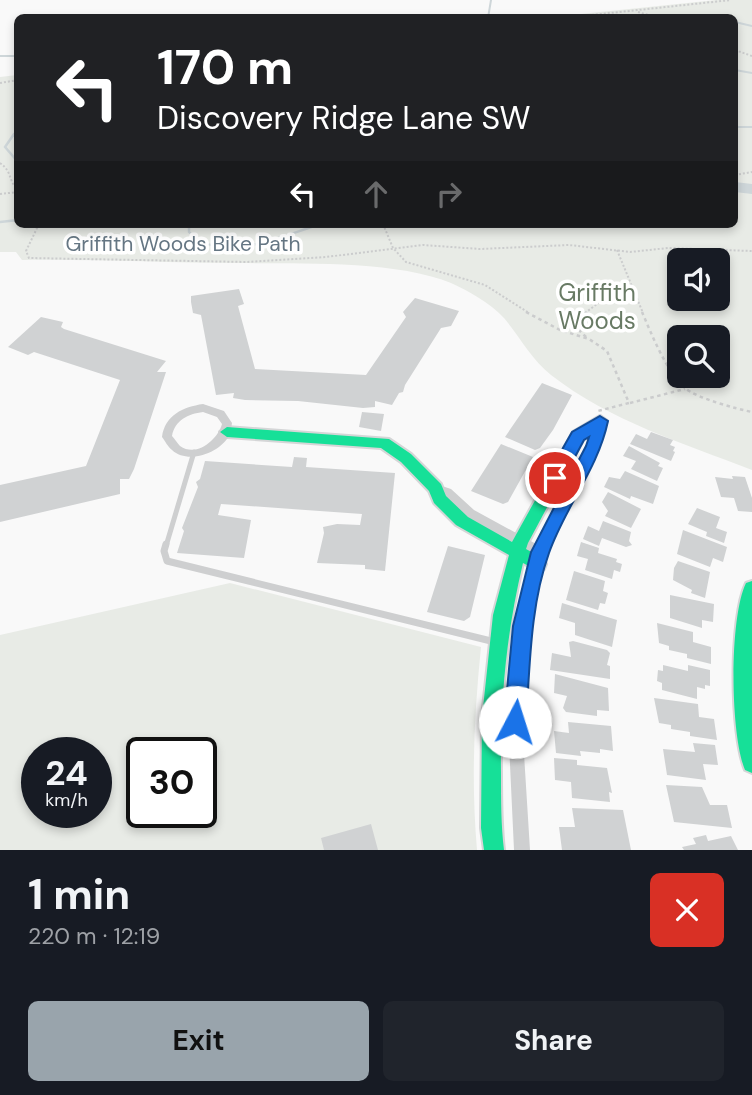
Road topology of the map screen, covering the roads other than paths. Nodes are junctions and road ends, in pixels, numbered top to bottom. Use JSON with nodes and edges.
{"nodes":[{"id":1,"x":600,"y":421,"type":"joint"},
{"id":2,"x":227,"y":432,"type":"junction"},
{"id":3,"x":194,"y":452,"type":"junction"},
{"id":4,"x":518,"y":548,"type":"junction"},
{"id":5,"x":539,"y":558,"type":"junction"},
{"id":6,"x":752,"y":587,"type":"edge"},
{"id":7,"x":499,"y":643,"type":"junction"},
{"id":8,"x":491,"y":717,"type":"junction"},
{"id":9,"x":515,"y":722,"type":"junction"},
{"id":10,"x":752,"y":763,"type":"edge"},
{"id":11,"x":494,"y":850,"type":"edge"},
{"id":12,"x":522,"y":850,"type":"edge"}],
"edges":[{"from":1,"to":4,"type":"street"},
{"from":1,"to":5,"type":"street"},
{"from":2,"to":3,"type":"street"},
{"from":2,"to":3,"type":"street"},
{"from":2,"to":4,"type":"street"},
{"from":3,"to":7,"type":"lane"},
{"from":4,"to":5,"type":"street"},
{"from":4,"to":7,"type":"street"},
{"from":5,"to":9,"type":"street"},
{"from":6,"to":10,"type":"street"},
{"from":7,"to":8,"type":"street"},
{"from":8,"to":9,"type":"street"},
{"from":8,"to":11,"type":"street"},
{"from":9,"to":12,"type":"street"}]}
